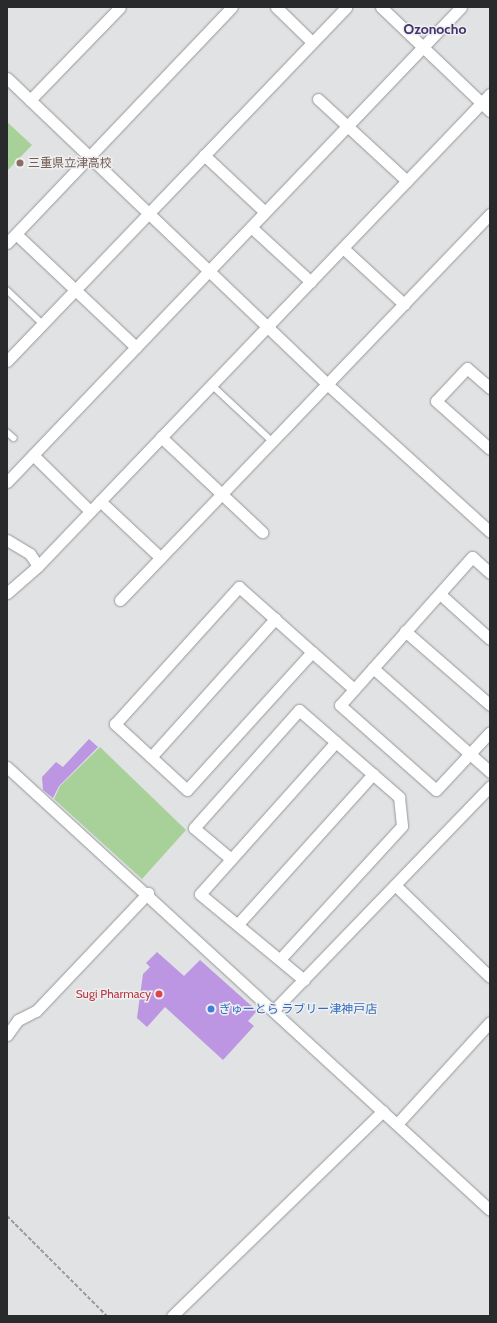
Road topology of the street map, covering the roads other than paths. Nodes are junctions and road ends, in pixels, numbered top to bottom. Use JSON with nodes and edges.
{"nodes":[{"id":1,"x":120,"y":7,"type":"edge"},
{"id":2,"x":232,"y":7,"type":"edge"},
{"id":3,"x":276,"y":7,"type":"edge"},
{"id":4,"x":346,"y":7,"type":"edge"},
{"id":5,"x":381,"y":7,"type":"edge"},
{"id":6,"x":461,"y":7,"type":"edge"},
{"id":7,"x":312,"y":42,"type":"junction"},
{"id":8,"x":423,"y":47,"type":"junction"},
{"id":9,"x":7,"y":78,"type":"edge"},
{"id":10,"x":490,"y":94,"type":"edge"},
{"id":11,"x":318,"y":99,"type":"dead end"},
{"id":12,"x":30,"y":100,"type":"junction"},
{"id":13,"x":482,"y":103,"type":"junction"},
{"id":14,"x":490,"y":111,"type":"edge"},
{"id":15,"x":348,"y":126,"type":"junction"},
{"id":16,"x":204,"y":155,"type":"junction"},
{"id":17,"x":89,"y":157,"type":"junction"},
{"id":18,"x":407,"y":181,"type":"junction"},
{"id":19,"x":265,"y":212,"type":"junction"},
{"id":20,"x":149,"y":213,"type":"junction"},
{"id":21,"x":490,"y":214,"type":"edge"},
{"id":22,"x":251,"y":227,"type":"junction"},
{"id":23,"x":16,"y":234,"type":"junction"},
{"id":24,"x":7,"y":243,"type":"edge"},
{"id":25,"x":343,"y":248,"type":"junction"},
{"id":26,"x":209,"y":271,"type":"junction"},
{"id":27,"x":311,"y":282,"type":"junction"},
{"id":28,"x":7,"y":290,"type":"edge"},
{"id":29,"x":76,"y":290,"type":"junction"},
{"id":30,"x":404,"y":304,"type":"junction"},
{"id":31,"x":43,"y":324,"type":"junction"},
{"id":32,"x":267,"y":326,"type":"junction"},
{"id":33,"x":136,"y":347,"type":"junction"},
{"id":34,"x":7,"y":361,"type":"edge"},
{"id":35,"x":212,"y":384,"type":"junction"},
{"id":36,"x":327,"y":384,"type":"junction"},
{"id":37,"x":490,"y":388,"type":"edge"},
{"id":38,"x":7,"y":432,"type":"edge"},
{"id":39,"x":161,"y":437,"type":"junction"},
{"id":40,"x":14,"y":438,"type":"dead end"},
{"id":41,"x":272,"y":442,"type":"junction"},
{"id":42,"x":490,"y":449,"type":"edge"},
{"id":43,"x":33,"y":456,"type":"junction"},
{"id":44,"x":7,"y":482,"type":"edge"},
{"id":45,"x":222,"y":494,"type":"junction"},
{"id":46,"x":100,"y":501,"type":"junction"},
{"id":47,"x":90,"y":511,"type":"junction"},
{"id":48,"x":262,"y":532,"type":"dead end"},
{"id":49,"x":490,"y":532,"type":"edge"},
{"id":50,"x":7,"y":540,"type":"edge"},
{"id":51,"x":161,"y":558,"type":"junction"},
{"id":52,"x":38,"y":566,"type":"junction"},
{"id":53,"x":490,"y":573,"type":"edge"},
{"id":54,"x":7,"y":593,"type":"edge"},
{"id":55,"x":440,"y":594,"type":"junction"},
{"id":56,"x":120,"y":600,"type":"dead end"},
{"id":57,"x":275,"y":619,"type":"junction"},
{"id":58,"x":405,"y":632,"type":"junction"},
{"id":59,"x":490,"y":639,"type":"edge"},
{"id":60,"x":312,"y":652,"type":"junction"},
{"id":61,"x":373,"y":668,"type":"junction"},
{"id":62,"x":354,"y":689,"type":"junction"},
{"id":63,"x":490,"y":705,"type":"edge"},
{"id":64,"x":490,"y":732,"type":"edge"},
{"id":65,"x":336,"y":742,"type":"junction"},
{"id":66,"x":470,"y":754,"type":"junction"},
{"id":67,"x":151,"y":757,"type":"junction"},
{"id":68,"x":7,"y":767,"type":"edge"},
{"id":69,"x":490,"y":772,"type":"edge"},
{"id":70,"x":373,"y":774,"type":"junction"},
{"id":71,"x":490,"y":786,"type":"edge"},
{"id":72,"x":231,"y":859,"type":"junction"},
{"id":73,"x":395,"y":885,"type":"junction"},
{"id":74,"x":148,"y":893,"type":"junction"},
{"id":75,"x":238,"y":924,"type":"junction"},
{"id":76,"x":280,"y":959,"type":"junction"},
{"id":77,"x":490,"y":978,"type":"edge"},
{"id":78,"x":304,"y":980,"type":"junction"},
{"id":79,"x":274,"y":1010,"type":"junction"},
{"id":80,"x":490,"y":1022,"type":"edge"},
{"id":81,"x":7,"y":1035,"type":"edge"},
{"id":82,"x":383,"y":1111,"type":"junction"},
{"id":83,"x":398,"y":1124,"type":"junction"},
{"id":84,"x":490,"y":1210,"type":"edge"},
{"id":85,"x":172,"y":1316,"type":"edge"}],
"edges":[{"from":1,"to":12,"type":"street"},
{"from":2,"to":17,"type":"street"},
{"from":3,"to":7,"type":"street"},
{"from":4,"to":7,"type":"street"},
{"from":5,"to":8,"type":"street"},
{"from":6,"to":8,"type":"street"},
{"from":7,"to":16,"type":"street"},
{"from":8,"to":13,"type":"street"},
{"from":8,"to":15,"type":"street"},
{"from":9,"to":12,"type":"street"},
{"from":10,"to":13,"type":"street"},
{"from":11,"to":15,"type":"street"},
{"from":12,"to":17,"type":"street"},
{"from":13,"to":14,"type":"street"},
{"from":13,"to":18,"type":"street"},
{"from":15,"to":18,"type":"street"},
{"from":15,"to":19,"type":"street"},
{"from":16,"to":19,"type":"street"},
{"from":16,"to":20,"type":"street"},
{"from":17,"to":20,"type":"street"},
{"from":17,"to":23,"type":"street"},
{"from":18,"to":25,"type":"street"},
{"from":19,"to":22,"type":"street"},
{"from":20,"to":26,"type":"street"},
{"from":20,"to":29,"type":"street"},
{"from":21,"to":30,"type":"street"},
{"from":22,"to":26,"type":"street"},
{"from":22,"to":27,"type":"street"},
{"from":23,"to":24,"type":"street"},
{"from":23,"to":29,"type":"street"},
{"from":25,"to":27,"type":"street"},
{"from":25,"to":30,"type":"street"},
{"from":26,"to":32,"type":"street"},
{"from":26,"to":33,"type":"street"},
{"from":27,"to":32,"type":"street"},
{"from":28,"to":31,"type":"lane"},
{"from":29,"to":31,"type":"street"},
{"from":29,"to":33,"type":"street"},
{"from":30,"to":36,"type":"street"},
{"from":31,"to":34,"type":"street"},
{"from":32,"to":35,"type":"street"},
{"from":32,"to":36,"type":"street"},
{"from":33,"to":43,"type":"street"},
{"from":35,"to":39,"type":"street"},
{"from":35,"to":41,"type":"lane"},
{"from":36,"to":41,"type":"street"},
{"from":36,"to":49,"type":"street"},
{"from":37,"to":42,"type":"street"},
{"from":38,"to":40,"type":"lane"},
{"from":39,"to":45,"type":"street"},
{"from":39,"to":46,"type":"street"},
{"from":41,"to":45,"type":"street"},
{"from":43,"to":44,"type":"street"},
{"from":43,"to":47,"type":"street"},
{"from":45,"to":48,"type":"street"},
{"from":45,"to":51,"type":"street"},
{"from":46,"to":47,"type":"street"},
{"from":46,"to":51,"type":"street"},
{"from":47,"to":52,"type":"street"},
{"from":50,"to":52,"type":"street"},
{"from":51,"to":56,"type":"street"},
{"from":52,"to":54,"type":"street"},
{"from":53,"to":55,"type":"street"},
{"from":55,"to":58,"type":"street"},
{"from":55,"to":59,"type":"street"},
{"from":57,"to":60,"type":"street"},
{"from":57,"to":67,"type":"street"},
{"from":57,"to":67,"type":"street"},
{"from":58,"to":61,"type":"street"},
{"from":58,"to":63,"type":"street"},
{"from":60,"to":62,"type":"street"},
{"from":60,"to":67,"type":"street"},
{"from":61,"to":62,"type":"street"},
{"from":61,"to":66,"type":"street"},
{"from":62,"to":66,"type":"street"},
{"from":64,"to":66,"type":"street"},
{"from":65,"to":70,"type":"street"},
{"from":65,"to":72,"type":"street"},
{"from":65,"to":72,"type":"street"},
{"from":66,"to":69,"type":"street"},
{"from":68,"to":74,"type":"street"},
{"from":70,"to":75,"type":"street"},
{"from":70,"to":76,"type":"street"},
{"from":71,"to":73,"type":"street"},
{"from":72,"to":75,"type":"street"},
{"from":73,"to":77,"type":"street"},
{"from":73,"to":78,"type":"street"},
{"from":74,"to":79,"type":"street"},
{"from":74,"to":81,"type":"street"},
{"from":75,"to":76,"type":"street"},
{"from":76,"to":78,"type":"street"},
{"from":78,"to":79,"type":"street"},
{"from":79,"to":82,"type":"street"},
{"from":80,"to":83,"type":"street"},
{"from":82,"to":83,"type":"street"},
{"from":82,"to":85,"type":"street"},
{"from":83,"to":84,"type":"street"}]}
